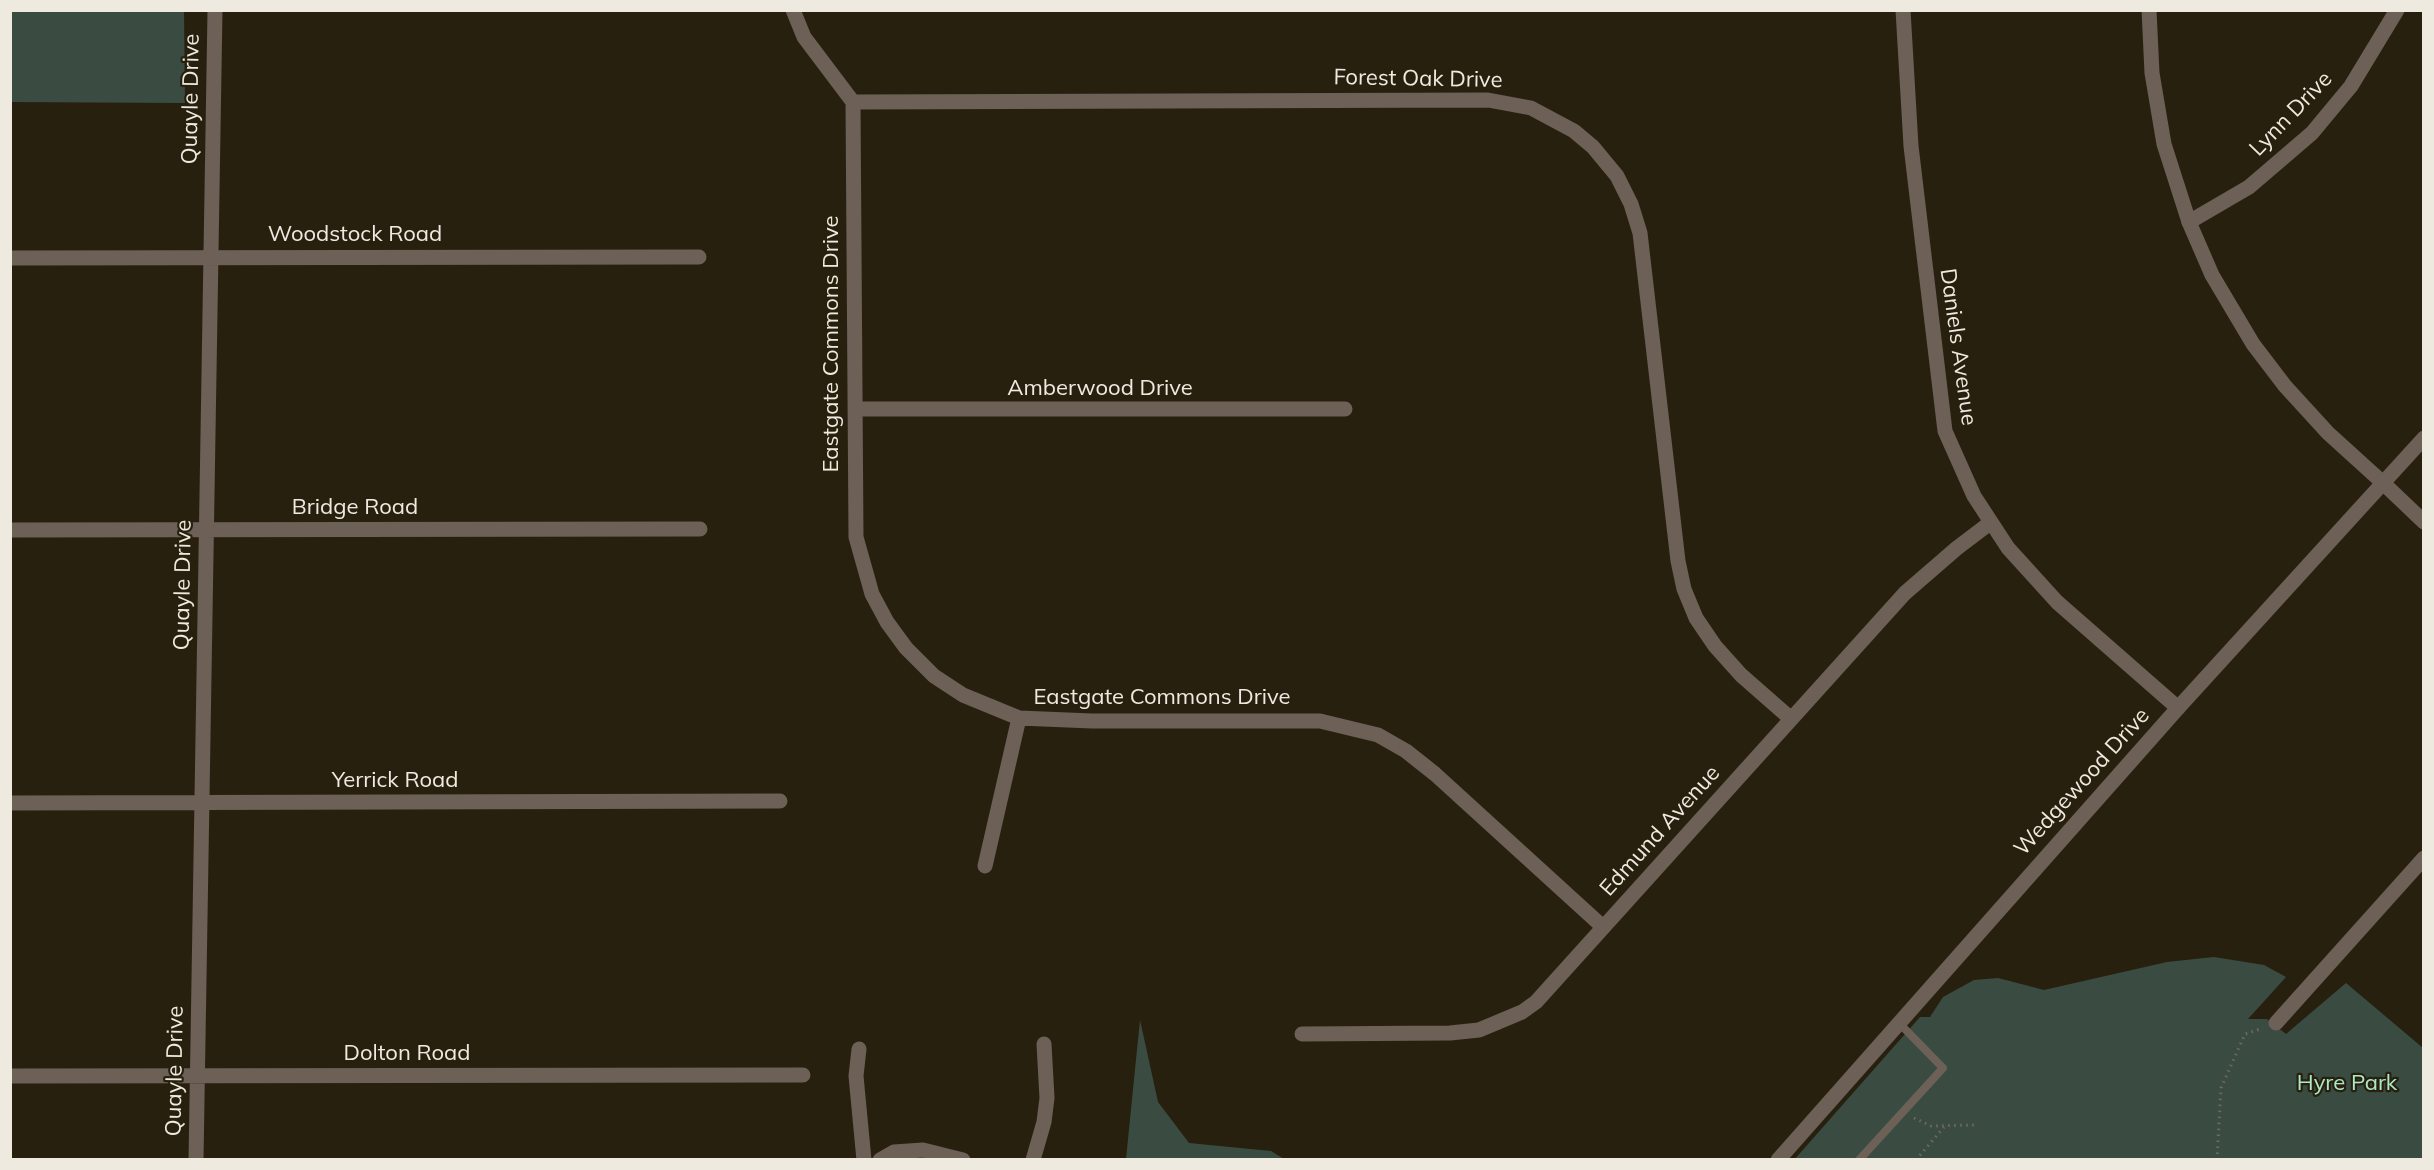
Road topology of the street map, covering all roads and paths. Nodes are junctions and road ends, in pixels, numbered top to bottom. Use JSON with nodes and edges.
{"nodes":[{"id":1,"x":215,"y":10,"type":"edge"},
{"id":2,"x":793,"y":10,"type":"edge"},
{"id":3,"x":1903,"y":10,"type":"edge"},
{"id":4,"x":2149,"y":10,"type":"edge"},
{"id":5,"x":2397,"y":10,"type":"edge"},
{"id":6,"x":853,"y":102,"type":"junction"},
{"id":7,"x":2189,"y":222,"type":"junction"},
{"id":8,"x":211,"y":256,"type":"junction"},
{"id":9,"x":699,"y":257,"type":"dead end"},
{"id":10,"x":10,"y":258,"type":"edge"},
{"id":11,"x":855,"y":409,"type":"junction"},
{"id":12,"x":1345,"y":409,"type":"dead end"},
{"id":13,"x":2424,"y":438,"type":"edge"},
{"id":14,"x":2382,"y":482,"type":"junction"},
{"id":15,"x":2424,"y":522,"type":"edge"},
{"id":16,"x":1990,"y":524,"type":"junction"},
{"id":17,"x":700,"y":529,"type":"dead end"},
{"id":18,"x":10,"y":530,"type":"edge"},
{"id":19,"x":206,"y":530,"type":"junction"},
{"id":20,"x":2178,"y":708,"type":"junction"},
{"id":21,"x":1019,"y":718,"type":"junction"},
{"id":22,"x":1790,"y":718,"type":"junction"},
{"id":23,"x":780,"y":801,"type":"dead end"},
{"id":24,"x":203,"y":802,"type":"junction"},
{"id":25,"x":10,"y":803,"type":"edge"},
{"id":26,"x":2424,"y":858,"type":"edge"},
{"id":27,"x":985,"y":866,"type":"dead end"},
{"id":28,"x":1603,"y":927,"type":"junction"},
{"id":29,"x":1898,"y":1022,"type":"junction"},
{"id":30,"x":2276,"y":1023,"type":"joint"},
{"id":31,"x":1302,"y":1034,"type":"dead end"},
{"id":32,"x":1044,"y":1044,"type":"dead end"},
{"id":33,"x":859,"y":1049,"type":"dead end"},
{"id":34,"x":197,"y":1075,"type":"junction"},
{"id":35,"x":803,"y":1075,"type":"dead end"},
{"id":36,"x":10,"y":1076,"type":"edge"},
{"id":37,"x":1903,"y":1112,"type":"junction"},
{"id":38,"x":1976,"y":1125,"type":"dead end"},
{"id":39,"x":1944,"y":1126,"type":"junction"},
{"id":40,"x":196,"y":1160,"type":"edge"},
{"id":41,"x":864,"y":1160,"type":"edge"},
{"id":42,"x":880,"y":1160,"type":"edge"},
{"id":43,"x":963,"y":1160,"type":"edge"},
{"id":44,"x":1034,"y":1160,"type":"edge"},
{"id":45,"x":1778,"y":1160,"type":"edge"},
{"id":46,"x":1860,"y":1160,"type":"edge"},
{"id":47,"x":1916,"y":1160,"type":"edge"},
{"id":48,"x":2217,"y":1160,"type":"edge"}],
"edges":[{"from":1,"to":8,"type":"street","name":"Quayle Drive"},
{"from":2,"to":6,"type":"street"},
{"from":3,"to":16,"type":"street","name":"Daniels Avenue"},
{"from":4,"to":7,"type":"street"},
{"from":5,"to":7,"type":"street","name":"Lynn Drive"},
{"from":6,"to":11,"type":"street","name":"Eastgate Commons Drive"},
{"from":6,"to":22,"type":"street","name":"Forest Oak Drive"},
{"from":7,"to":14,"type":"street"},
{"from":8,"to":9,"type":"street","name":"Woodstock Road"},
{"from":8,"to":10,"type":"street","name":"Woodstock Road"},
{"from":8,"to":19,"type":"street","name":"Quayle Drive"},
{"from":11,"to":12,"type":"street","name":"Amberwood Drive"},
{"from":11,"to":21,"type":"street","name":"Eastgate Commons Drive"},
{"from":13,"to":14,"type":"street","name":"Wedgewood Drive"},
{"from":14,"to":15,"type":"street"},
{"from":14,"to":20,"type":"street","name":"Wedgewood Drive"},
{"from":16,"to":20,"type":"street","name":"Daniels Avenue"},
{"from":16,"to":22,"type":"street","name":"Edmund Avenue"},
{"from":17,"to":19,"type":"street","name":"Bridge Road"},
{"from":18,"to":19,"type":"street","name":"Bridge Road"},
{"from":19,"to":24,"type":"street","name":"Quayle Drive"},
{"from":20,"to":29,"type":"street","name":"Wedgewood Drive"},
{"from":21,"to":27,"type":"street"},
{"from":21,"to":28,"type":"street","name":"Eastgate Commons Drive"},
{"from":22,"to":28,"type":"street","name":"Edmund Avenue"},
{"from":23,"to":24,"type":"street","name":"Yerrick Road"},
{"from":24,"to":25,"type":"street","name":"Yerrick Road"},
{"from":24,"to":34,"type":"street","name":"Quayle Drive"},
{"from":26,"to":30,"type":"street"},
{"from":28,"to":31,"type":"street","name":"Edmund Avenue"},
{"from":29,"to":37,"type":"lane"},
{"from":29,"to":45,"type":"street","name":"Wedgewood Drive"},
{"from":30,"to":48,"type":"path"},
{"from":32,"to":44,"type":"street"},
{"from":33,"to":41,"type":"street"},
{"from":34,"to":35,"type":"street","name":"Dolton Road"},
{"from":34,"to":36,"type":"street","name":"Dolton Road"},
{"from":34,"to":40,"type":"street","name":"Quayle Drive"},
{"from":37,"to":39,"type":"path"},
{"from":37,"to":46,"type":"lane"},
{"from":38,"to":39,"type":"path"},
{"from":39,"to":47,"type":"path"},
{"from":42,"to":43,"type":"street"}]}
